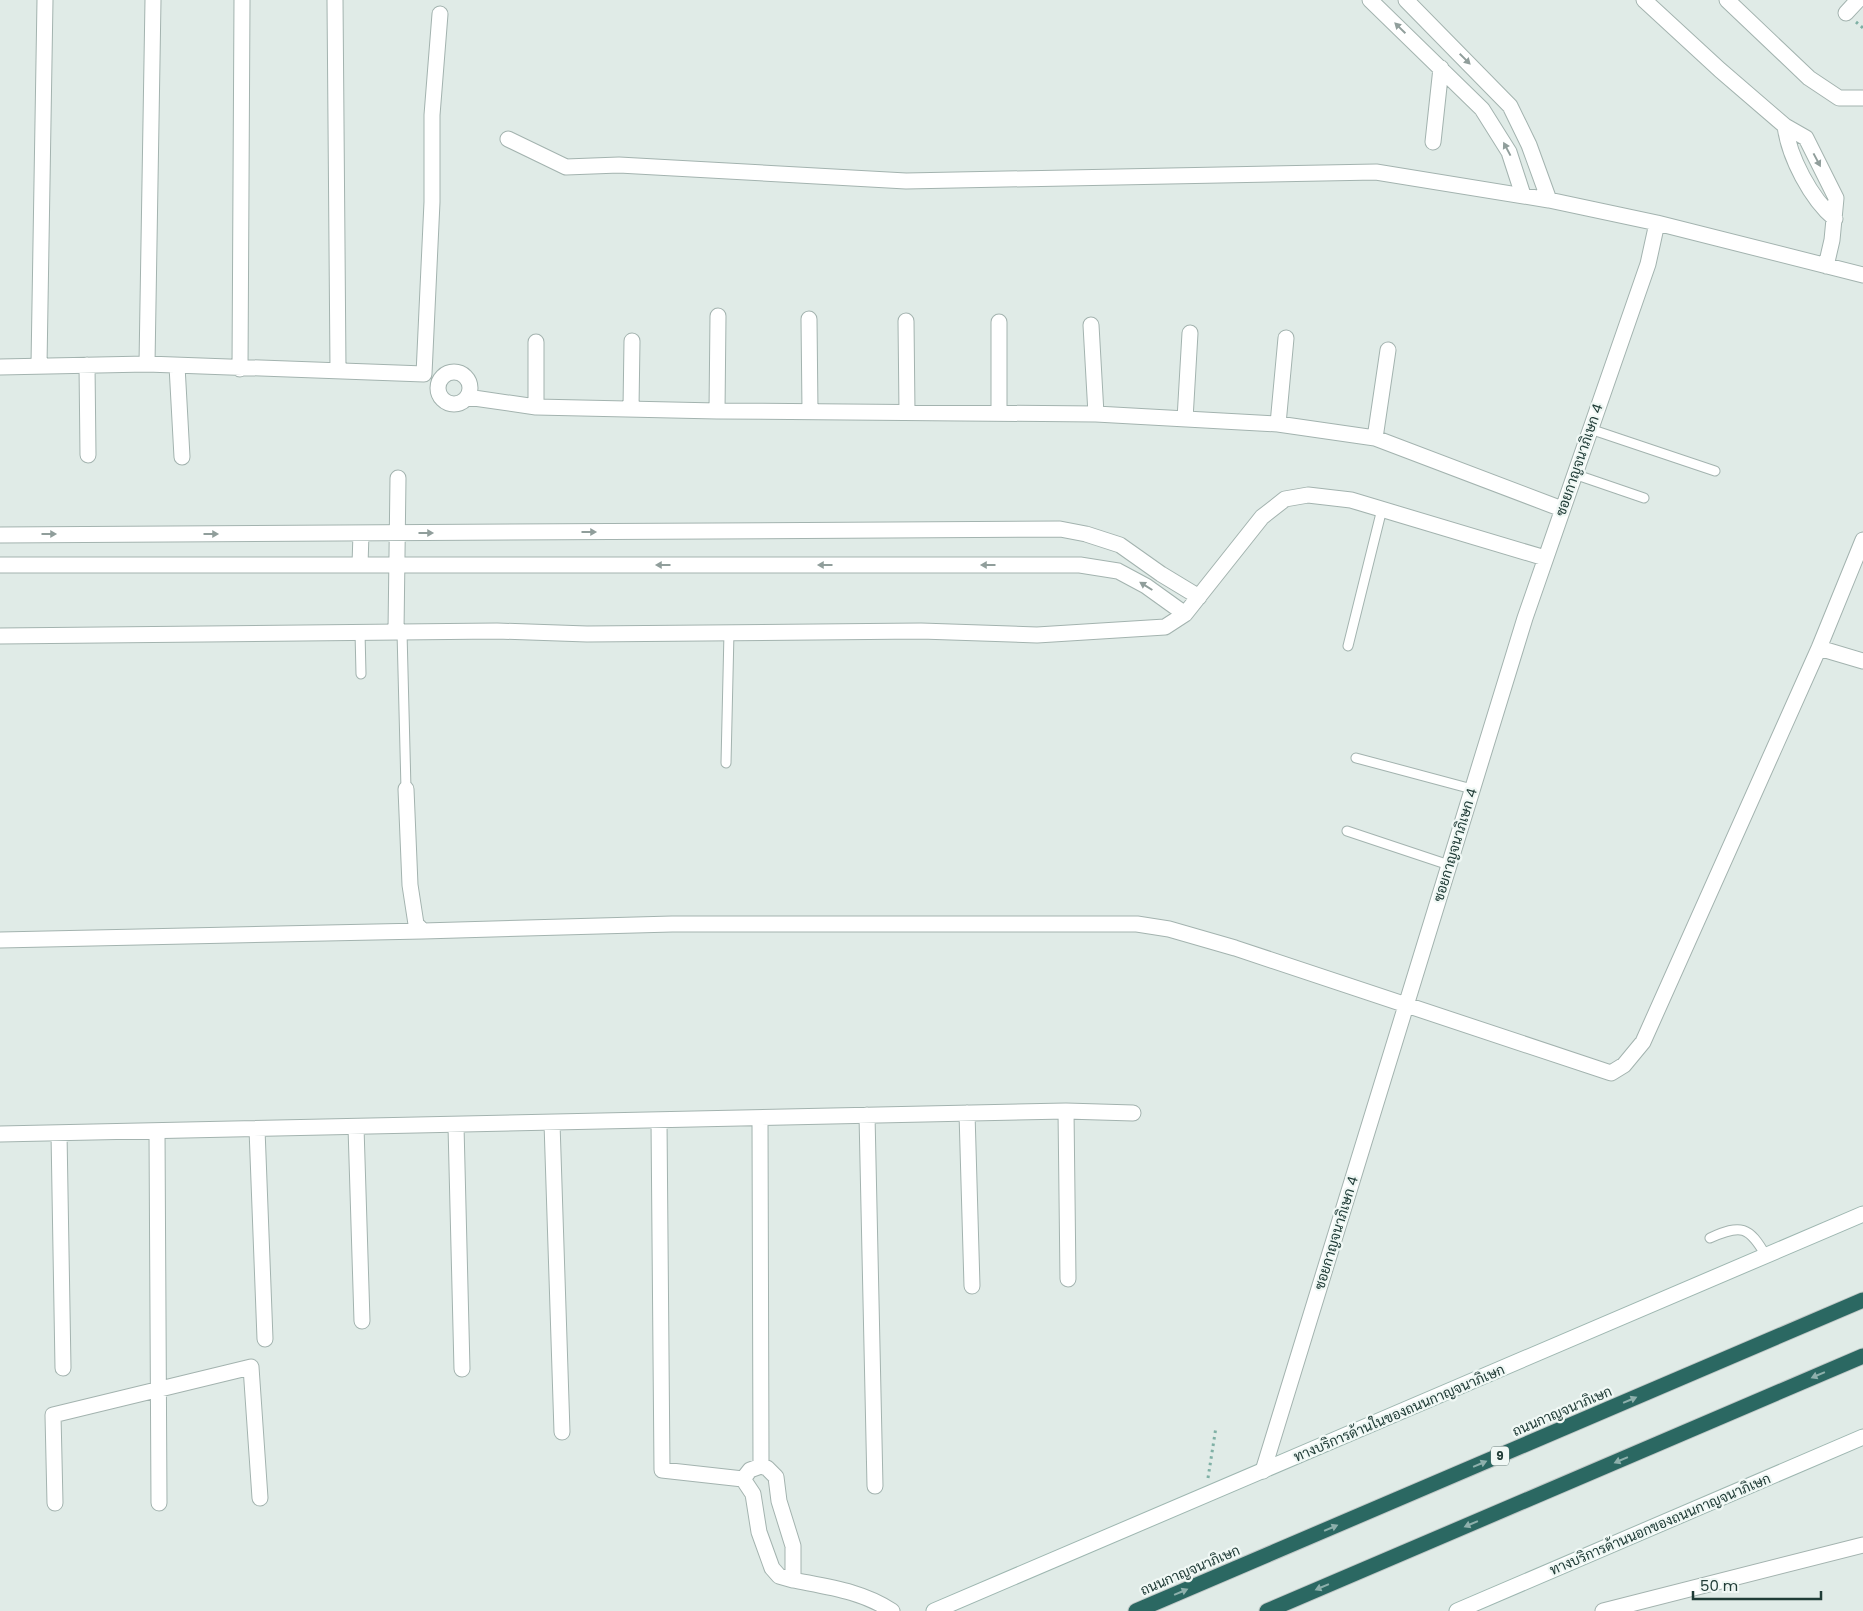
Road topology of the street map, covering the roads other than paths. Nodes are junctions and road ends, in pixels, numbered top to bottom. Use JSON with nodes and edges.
{"nodes":[{"id":1,"x":45,"y":0,"type":"edge"},
{"id":2,"x":153,"y":0,"type":"edge"},
{"id":3,"x":242,"y":0,"type":"edge"},
{"id":4,"x":335,"y":0,"type":"edge"},
{"id":5,"x":1370,"y":0,"type":"edge"},
{"id":6,"x":1406,"y":0,"type":"edge"},
{"id":7,"x":1644,"y":0,"type":"edge"},
{"id":8,"x":1727,"y":0,"type":"edge"},
{"id":9,"x":1858,"y":0,"type":"edge"},
{"id":10,"x":1846,"y":13,"type":"dead end"},
{"id":11,"x":440,"y":14,"type":"dead end"},
{"id":12,"x":1441,"y":68,"type":"junction"},
{"id":13,"x":1863,"y":98,"type":"edge"},
{"id":14,"x":508,"y":140,"type":"dead end"},
{"id":15,"x":1432,"y":142,"type":"dead end"},
{"id":16,"x":1523,"y":195,"type":"junction"},
{"id":17,"x":1549,"y":200,"type":"junction"},
{"id":18,"x":1656,"y":223,"type":"junction"},
{"id":19,"x":1826,"y":266,"type":"junction"},
{"id":20,"x":1863,"y":275,"type":"edge"},
{"id":21,"x":718,"y":316,"type":"dead end"},
{"id":22,"x":809,"y":319,"type":"dead end"},
{"id":23,"x":906,"y":321,"type":"dead end"},
{"id":24,"x":1000,"y":322,"type":"dead end"},
{"id":25,"x":1091,"y":325,"type":"dead end"},
{"id":26,"x":1190,"y":333,"type":"dead end"},
{"id":27,"x":1286,"y":338,"type":"dead end"},
{"id":28,"x":632,"y":341,"type":"dead end"},
{"id":29,"x":536,"y":342,"type":"dead end"},
{"id":30,"x":1388,"y":350,"type":"dead end"},
{"id":31,"x":147,"y":364,"type":"junction"},
{"id":32,"x":39,"y":365,"type":"junction"},
{"id":33,"x":87,"y":365,"type":"junction"},
{"id":34,"x":177,"y":366,"type":"junction"},
{"id":35,"x":0,"y":367,"type":"edge"},
{"id":36,"x":240,"y":369,"type":"junction"},
{"id":37,"x":338,"y":369,"type":"junction"},
{"id":38,"x":424,"y":374,"type":"junction"},
{"id":39,"x":441,"y":379,"type":"junction"},
{"id":40,"x":467,"y":397,"type":"junction"},
{"id":41,"x":536,"y":407,"type":"junction"},
{"id":42,"x":631,"y":408,"type":"junction"},
{"id":43,"x":717,"y":411,"type":"junction"},
{"id":44,"x":810,"y":411,"type":"junction"},
{"id":45,"x":907,"y":412,"type":"junction"},
{"id":46,"x":999,"y":413,"type":"junction"},
{"id":47,"x":1096,"y":414,"type":"junction"},
{"id":48,"x":1185,"y":419,"type":"junction"},
{"id":49,"x":1278,"y":424,"type":"junction"},
{"id":50,"x":1590,"y":429,"type":"junction"},
{"id":51,"x":1375,"y":438,"type":"junction"},
{"id":52,"x":88,"y":455,"type":"dead end"},
{"id":53,"x":182,"y":457,"type":"dead end"},
{"id":54,"x":1716,"y":471,"type":"dead end"},
{"id":55,"x":1574,"y":474,"type":"junction"},
{"id":56,"x":398,"y":478,"type":"dead end"},
{"id":57,"x":1644,"y":498,"type":"dead end"},
{"id":58,"x":1382,"y":509,"type":"junction"},
{"id":59,"x":1562,"y":509,"type":"junction"},
{"id":60,"x":361,"y":533,"type":"junction"},
{"id":61,"x":397,"y":533,"type":"junction"},
{"id":62,"x":0,"y":535,"type":"edge"},
{"id":63,"x":1863,"y":540,"type":"edge"},
{"id":64,"x":1545,"y":558,"type":"junction"},
{"id":65,"x":0,"y":565,"type":"edge"},
{"id":66,"x":360,"y":565,"type":"junction"},
{"id":67,"x":397,"y":565,"type":"junction"},
{"id":68,"x":1199,"y":597,"type":"junction"},
{"id":69,"x":1185,"y":614,"type":"junction"},
{"id":70,"x":360,"y":632,"type":"junction"},
{"id":71,"x":399,"y":632,"type":"junction"},
{"id":72,"x":729,"y":632,"type":"junction"},
{"id":73,"x":0,"y":636,"type":"edge"},
{"id":74,"x":1348,"y":646,"type":"dead end"},
{"id":75,"x":1819,"y":648,"type":"junction"},
{"id":76,"x":1863,"y":660,"type":"edge"},
{"id":77,"x":362,"y":674,"type":"dead end"},
{"id":78,"x":1356,"y":758,"type":"dead end"},
{"id":79,"x":726,"y":763,"type":"dead end"},
{"id":80,"x":406,"y":789,"type":"joint"},
{"id":81,"x":1472,"y":789,"type":"junction"},
{"id":82,"x":1347,"y":831,"type":"dead end"},
{"id":83,"x":1449,"y":865,"type":"junction"},
{"id":84,"x":423,"y":931,"type":"junction"},
{"id":85,"x":0,"y":940,"type":"edge"},
{"id":86,"x":1406,"y":1005,"type":"junction"},
{"id":87,"x":1066,"y":1111,"type":"junction"},
{"id":88,"x":966,"y":1113,"type":"junction"},
{"id":89,"x":1133,"y":1113,"type":"dead end"},
{"id":90,"x":867,"y":1116,"type":"junction"},
{"id":91,"x":760,"y":1118,"type":"junction"},
{"id":92,"x":659,"y":1120,"type":"junction"},
{"id":93,"x":552,"y":1123,"type":"junction"},
{"id":94,"x":456,"y":1126,"type":"junction"},
{"id":95,"x":356,"y":1128,"type":"junction"},
{"id":96,"x":257,"y":1129,"type":"junction"},
{"id":97,"x":157,"y":1131,"type":"junction"},
{"id":98,"x":60,"y":1133,"type":"junction"},
{"id":99,"x":0,"y":1134,"type":"edge"},
{"id":100,"x":1863,"y":1214,"type":"edge"},
{"id":101,"x":1710,"y":1238,"type":"dead end"},
{"id":102,"x":1766,"y":1256,"type":"junction"},
{"id":103,"x":1068,"y":1278,"type":"dead end"},
{"id":104,"x":972,"y":1286,"type":"dead end"},
{"id":105,"x":1863,"y":1300,"type":"edge"},
{"id":106,"x":362,"y":1321,"type":"dead end"},
{"id":107,"x":265,"y":1339,"type":"dead end"},
{"id":108,"x":1863,"y":1356,"type":"edge"},
{"id":109,"x":64,"y":1368,"type":"dead end"},
{"id":110,"x":462,"y":1369,"type":"dead end"},
{"id":111,"x":158,"y":1391,"type":"junction"},
{"id":112,"x":562,"y":1432,"type":"dead end"},
{"id":113,"x":1863,"y":1437,"type":"edge"},
{"id":114,"x":761,"y":1466,"type":"junction"},
{"id":115,"x":1263,"y":1471,"type":"junction"},
{"id":116,"x":743,"y":1479,"type":"junction"},
{"id":117,"x":875,"y":1486,"type":"dead end"},
{"id":118,"x":260,"y":1498,"type":"dead end"},
{"id":119,"x":55,"y":1503,"type":"dead end"},
{"id":120,"x":158,"y":1503,"type":"dead end"},
{"id":121,"x":1863,"y":1545,"type":"edge"},
{"id":122,"x":793,"y":1580,"type":"junction"},
{"id":123,"x":1476,"y":1607,"type":"edge"},
{"id":124,"x":1629,"y":1608,"type":"edge"},
{"id":125,"x":892,"y":1611,"type":"edge"},
{"id":126,"x":934,"y":1611,"type":"edge"},
{"id":127,"x":1136,"y":1611,"type":"edge"},
{"id":128,"x":1267,"y":1611,"type":"edge"},
{"id":129,"x":1457,"y":1611,"type":"edge"},
{"id":130,"x":1603,"y":1611,"type":"edge"}],
"edges":[{"from":1,"to":32,"type":"street"},
{"from":2,"to":31,"type":"street"},
{"from":3,"to":36,"type":"street"},
{"from":4,"to":37,"type":"street"},
{"from":12,"to":5,"type":"street","one_way":true},
{"from":6,"to":17,"type":"street","one_way":true},
{"from":7,"to":19,"type":"street"},
{"from":8,"to":13,"type":"street"},
{"from":9,"to":10,"type":"street"},
{"from":11,"to":38,"type":"street"},
{"from":12,"to":15,"type":"street"},
{"from":16,"to":12,"type":"street","one_way":true},
{"from":14,"to":16,"type":"street"},
{"from":16,"to":17,"type":"street"},
{"from":17,"to":18,"type":"street"},
{"from":18,"to":19,"type":"street"},
{"from":18,"to":50,"type":"street","name":"ซอยกาญจนาภิเษก 4"},
{"from":19,"to":20,"type":"street"},
{"from":21,"to":43,"type":"street"},
{"from":22,"to":44,"type":"street"},
{"from":23,"to":45,"type":"street"},
{"from":24,"to":46,"type":"street"},
{"from":25,"to":47,"type":"street"},
{"from":26,"to":48,"type":"street"},
{"from":27,"to":49,"type":"street"},
{"from":28,"to":42,"type":"street"},
{"from":29,"to":41,"type":"street"},
{"from":30,"to":51,"type":"street"},
{"from":31,"to":33,"type":"street"},
{"from":31,"to":34,"type":"street"},
{"from":32,"to":33,"type":"street"},
{"from":32,"to":35,"type":"street"},
{"from":33,"to":52,"type":"street"},
{"from":34,"to":36,"type":"street"},
{"from":34,"to":53,"type":"street"},
{"from":36,"to":37,"type":"street"},
{"from":37,"to":38,"type":"street"},
{"from":38,"to":39,"type":"street"},
{"from":39,"to":40,"type":"street"},
{"from":39,"to":40,"type":"street"},
{"from":40,"to":41,"type":"street"},
{"from":41,"to":42,"type":"street"},
{"from":42,"to":43,"type":"street"},
{"from":43,"to":44,"type":"street"},
{"from":44,"to":45,"type":"street"},
{"from":45,"to":46,"type":"street"},
{"from":46,"to":47,"type":"street"},
{"from":47,"to":48,"type":"street"},
{"from":48,"to":49,"type":"street"},
{"from":49,"to":51,"type":"street"},
{"from":50,"to":54,"type":"lane"},
{"from":50,"to":55,"type":"street","name":"ซอยกาญจนาภิเษก 4"},
{"from":51,"to":59,"type":"street"},
{"from":55,"to":57,"type":"lane"},
{"from":55,"to":59,"type":"street","name":"ซอยกาญจนาภิเษก 4"},
{"from":56,"to":61,"type":"street"},
{"from":58,"to":64,"type":"street"},
{"from":58,"to":68,"type":"street"},
{"from":58,"to":74,"type":"lane"},
{"from":59,"to":64,"type":"street","name":"ซอยกาญจนาภิเษก 4"},
{"from":60,"to":61,"type":"street"},
{"from":62,"to":60,"type":"street","one_way":true},
{"from":60,"to":66,"type":"street"},
{"from":61,"to":67,"type":"street"},
{"from":61,"to":68,"type":"street","one_way":true},
{"from":63,"to":75,"type":"street"},
{"from":64,"to":81,"type":"street","name":"ซอยกาญจนาภิเษก 4"},
{"from":65,"to":66,"type":"street"},
{"from":66,"to":67,"type":"street"},
{"from":69,"to":67,"type":"street","one_way":true},
{"from":67,"to":71,"type":"street"},
{"from":68,"to":69,"type":"street"},
{"from":69,"to":72,"type":"street"},
{"from":70,"to":71,"type":"street"},
{"from":70,"to":73,"type":"street"},
{"from":70,"to":77,"type":"lane"},
{"from":71,"to":72,"type":"street"},
{"from":71,"to":80,"type":"lane"},
{"from":72,"to":79,"type":"lane"},
{"from":75,"to":76,"type":"street"},
{"from":75,"to":86,"type":"street"},
{"from":78,"to":81,"type":"lane"},
{"from":80,"to":84,"type":"street"},
{"from":81,"to":83,"type":"street","name":"ซอยกาญจนาภิเษก 4"},
{"from":82,"to":83,"type":"lane"},
{"from":83,"to":86,"type":"street","name":"ซอยกาญจนาภิเษก 4"},
{"from":84,"to":85,"type":"street"},
{"from":84,"to":86,"type":"street"},
{"from":86,"to":115,"type":"street","name":"ซอยกาญจนาภิเษก 4"},
{"from":87,"to":88,"type":"street"},
{"from":87,"to":89,"type":"street"},
{"from":87,"to":103,"type":"street"},
{"from":88,"to":90,"type":"street"},
{"from":88,"to":104,"type":"street"},
{"from":90,"to":91,"type":"street"},
{"from":90,"to":117,"type":"street"},
{"from":91,"to":92,"type":"street"},
{"from":91,"to":114,"type":"street"},
{"from":92,"to":93,"type":"street"},
{"from":92,"to":116,"type":"street"},
{"from":93,"to":94,"type":"street"},
{"from":93,"to":112,"type":"street"},
{"from":94,"to":95,"type":"street"},
{"from":94,"to":110,"type":"street"},
{"from":95,"to":96,"type":"street"},
{"from":95,"to":106,"type":"street"},
{"from":96,"to":97,"type":"street"},
{"from":96,"to":107,"type":"street"},
{"from":97,"to":98,"type":"street"},
{"from":97,"to":111,"type":"street"},
{"from":98,"to":99,"type":"street"},
{"from":98,"to":109,"type":"street"},
{"from":100,"to":102,"type":"street","name":"ทางบริการด้านในของถนนกาญจนาภิเษก"},
{"from":101,"to":102,"type":"lane"},
{"from":102,"to":115,"type":"street","name":"ทางบริการด้านในของถนนกาญจนาภิเษก"},
{"from":127,"to":105,"type":"highway","name":"ถนนกาญจนาภิเษก","number":"9","one_way":true},
{"from":108,"to":128,"type":"highway","one_way":true},
{"from":111,"to":118,"type":"street"},
{"from":111,"to":119,"type":"street"},
{"from":111,"to":120,"type":"street"},
{"from":113,"to":123,"type":"street","name":"ทางบริการด้านนอกของถนนกาญจนาภิเษก"},
{"from":114,"to":116,"type":"street"},
{"from":114,"to":122,"type":"street"},
{"from":115,"to":126,"type":"street","name":"ทางบริการด้านในของถนนกาญจนาภิเษก"},
{"from":116,"to":122,"type":"street"},
{"from":121,"to":124,"type":"street"},
{"from":122,"to":125,"type":"street"},
{"from":123,"to":129,"type":"street","name":"ทางบริการด้านนอกของถนนกาญจนาภิเษก"},
{"from":124,"to":130,"type":"street"}]}
